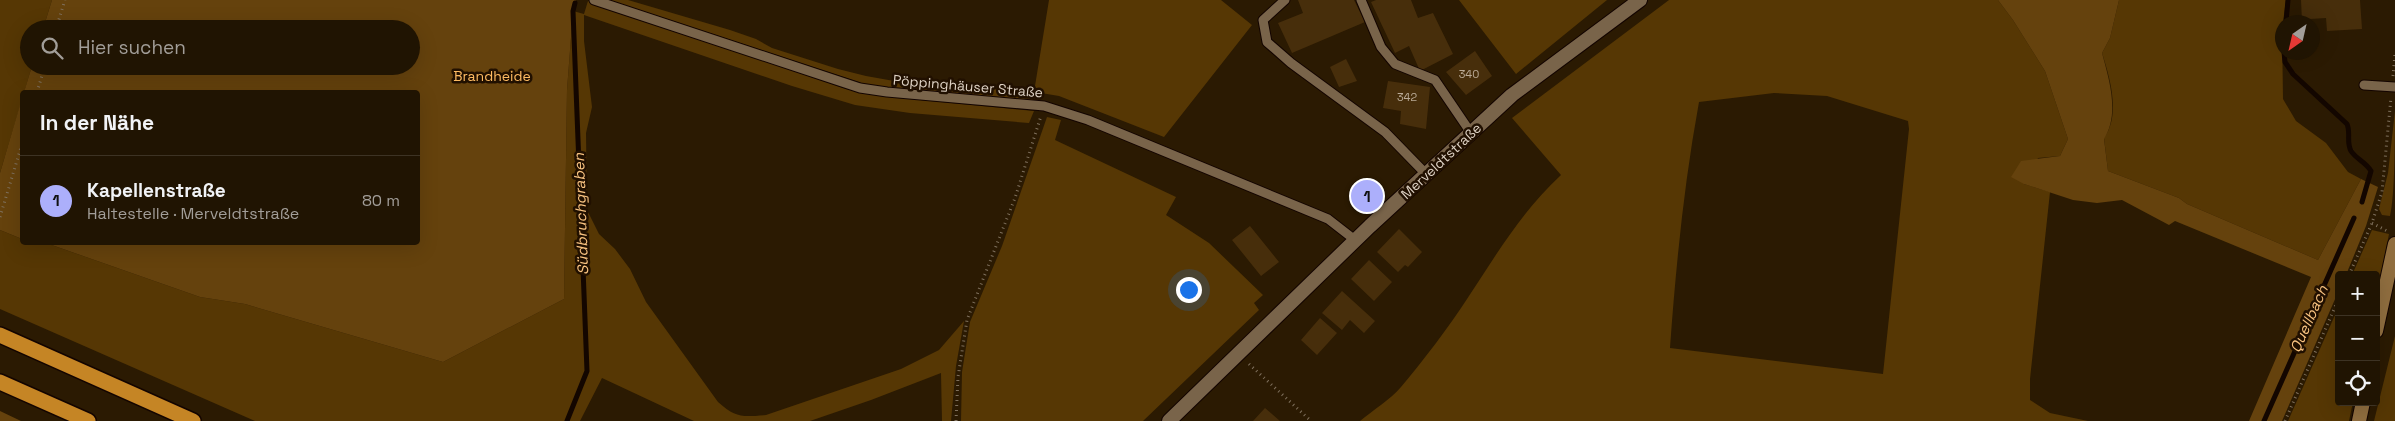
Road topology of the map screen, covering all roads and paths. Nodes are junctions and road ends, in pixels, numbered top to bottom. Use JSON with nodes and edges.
{"nodes":[{"id":1,"x":65,"y":0,"type":"edge"},
{"id":2,"x":594,"y":0,"type":"edge"},
{"id":3,"x":1285,"y":0,"type":"edge"},
{"id":4,"x":1361,"y":0,"type":"edge"},
{"id":5,"x":1640,"y":0,"type":"edge"},
{"id":6,"x":59,"y":20,"type":"edge"},
{"id":7,"x":2395,"y":54,"type":"edge"},
{"id":8,"x":42,"y":75,"type":"edge"},
{"id":9,"x":2364,"y":85,"type":"dead end"},
{"id":10,"x":2394,"y":87,"type":"edge"},
{"id":11,"x":38,"y":90,"type":"edge"},
{"id":12,"x":1044,"y":106,"type":"junction"},
{"id":13,"x":1471,"y":133,"type":"junction"},
{"id":14,"x":20,"y":151,"type":"edge"},
{"id":15,"x":1426,"y":174,"type":"junction"},
{"id":16,"x":0,"y":217,"type":"edge"},
{"id":17,"x":2372,"y":223,"type":"junction"},
{"id":18,"x":2395,"y":235,"type":"edge"},
{"id":19,"x":1356,"y":240,"type":"junction"},
{"id":20,"x":2395,"y":244,"type":"edge"},
{"id":21,"x":2351,"y":271,"type":"edge"},
{"id":22,"x":2335,"y":307,"type":"edge"},
{"id":23,"x":2379,"y":316,"type":"edge"},
{"id":24,"x":0,"y":335,"type":"edge"},
{"id":25,"x":1237,"y":354,"type":"junction"},
{"id":26,"x":0,"y":382,"type":"edge"},
{"id":27,"x":2362,"y":406,"type":"edge"},
{"id":28,"x":88,"y":421,"type":"edge"},
{"id":29,"x":193,"y":421,"type":"edge"},
{"id":30,"x":956,"y":421,"type":"edge"},
{"id":31,"x":1169,"y":421,"type":"edge"},
{"id":32,"x":1311,"y":421,"type":"edge"},
{"id":33,"x":2285,"y":421,"type":"edge"},
{"id":34,"x":2359,"y":421,"type":"edge"}],
"edges":[{"from":1,"to":6,"type":"path"},
{"from":2,"to":12,"type":"lane","name":"Pöppinghäuser Straße"},
{"from":3,"to":15,"type":"lane"},
{"from":4,"to":13,"type":"lane"},
{"from":5,"to":13,"type":"street","name":"Merveldtstraße"},
{"from":7,"to":10,"type":"path"},
{"from":8,"to":11,"type":"path"},
{"from":9,"to":10,"type":"lane"},
{"from":10,"to":17,"type":"path"},
{"from":12,"to":19,"type":"lane","name":"Pöppinghäuser Straße"},
{"from":12,"to":30,"type":"path"},
{"from":13,"to":15,"type":"street","name":"Merveldtstraße"},
{"from":14,"to":16,"type":"path"},
{"from":15,"to":19,"type":"street","name":"Merveldtstraße"},
{"from":17,"to":18,"type":"path"},
{"from":17,"to":21,"type":"path"},
{"from":19,"to":25,"type":"street","name":"Merveldtstraße"},
{"from":20,"to":23,"type":"main road"},
{"from":22,"to":33,"type":"path"},
{"from":24,"to":29,"type":"highway"},
{"from":25,"to":31,"type":"street","name":"Merveldtstraße"},
{"from":25,"to":32,"type":"path"},
{"from":26,"to":28,"type":"highway"},
{"from":27,"to":34,"type":"main road"}]}
